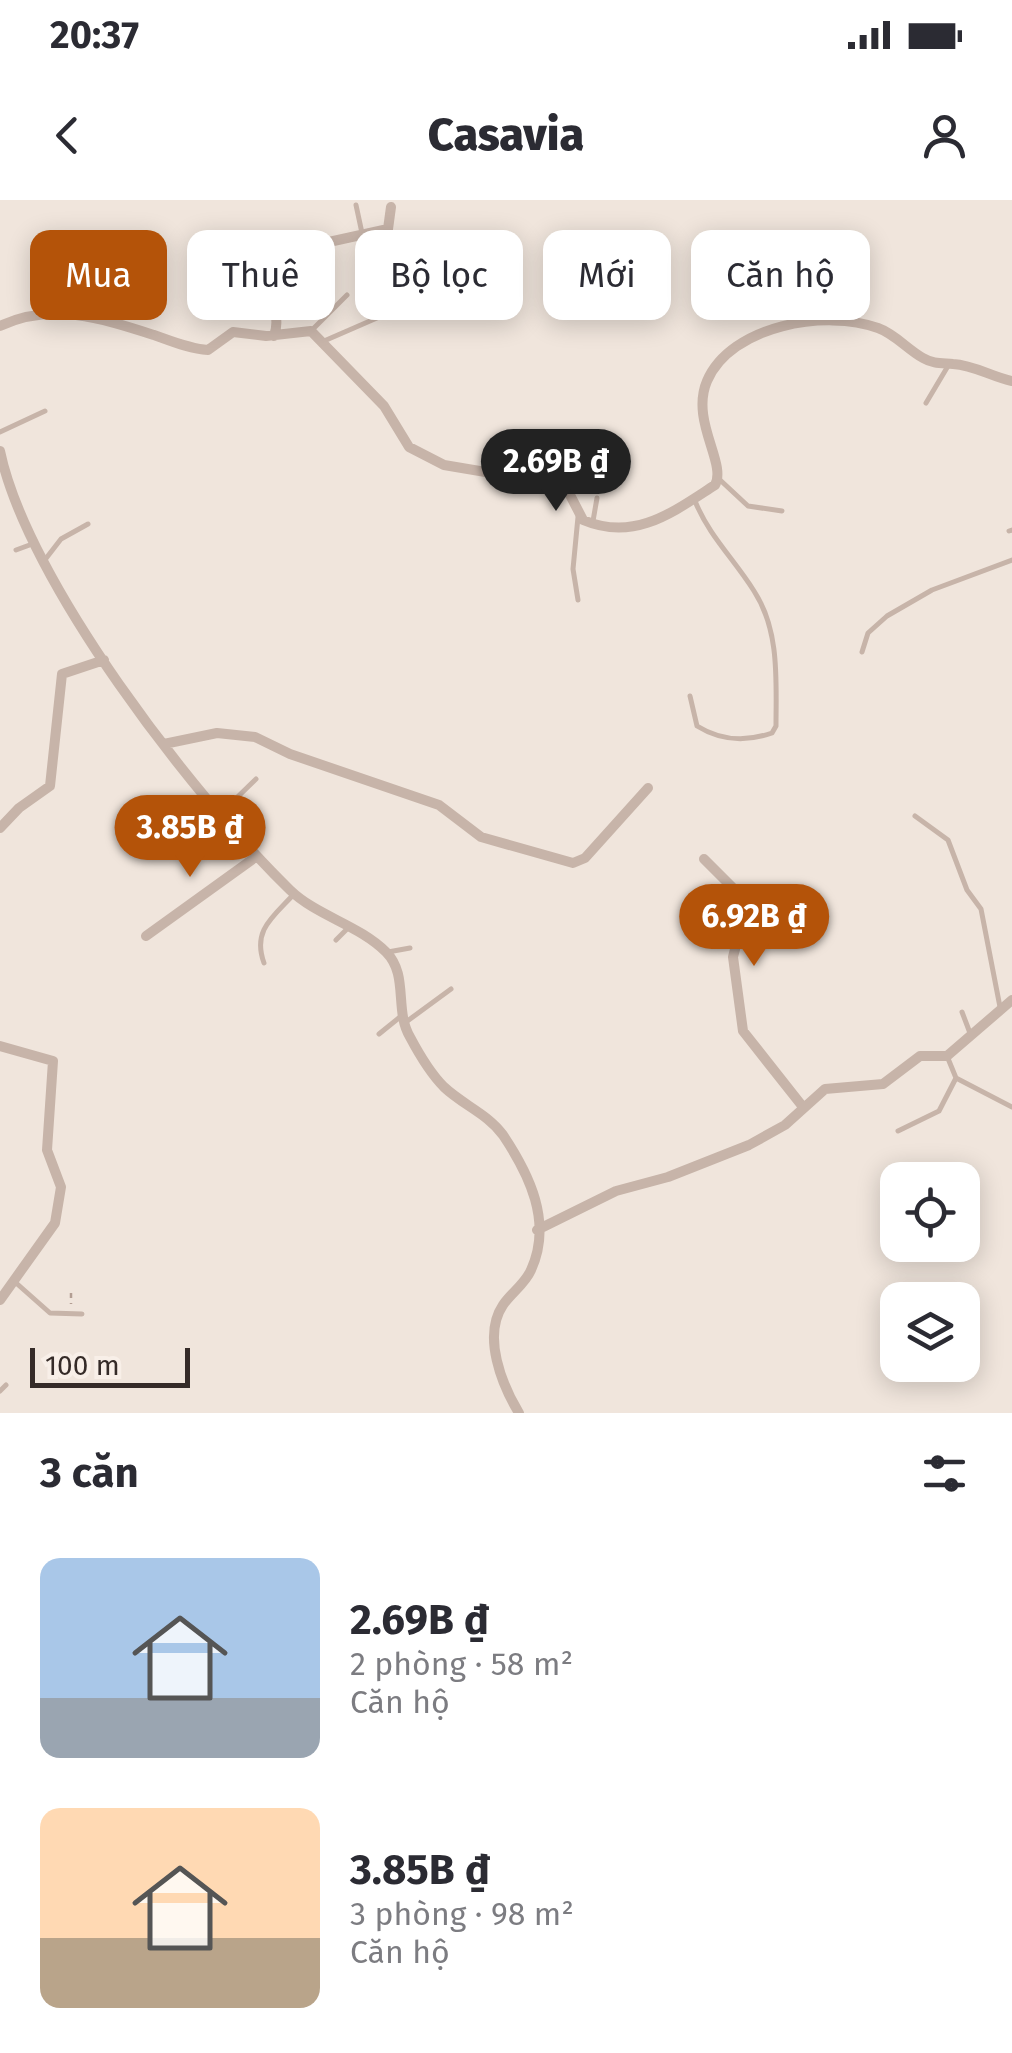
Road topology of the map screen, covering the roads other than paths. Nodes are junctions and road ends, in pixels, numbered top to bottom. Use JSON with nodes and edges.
{"nodes":[{"id":1,"x":356,"y":205,"type":"dead end"},
{"id":2,"x":391,"y":207,"type":"dead end"},
{"id":3,"x":362,"y":230,"type":"edge"},
{"id":4,"x":382,"y":230,"type":"edge"},
{"id":5,"x":355,"y":238,"type":"edge"},
{"id":6,"x":347,"y":296,"type":"dead end"},
{"id":7,"x":372,"y":320,"type":"edge"},
{"id":8,"x":0,"y":326,"type":"edge"},
{"id":9,"x":310,"y":331,"type":"junction"},
{"id":10,"x":274,"y":336,"type":"junction"},
{"id":11,"x":321,"y":341,"type":"junction"},
{"id":12,"x":949,"y":363,"type":"junction"},
{"id":13,"x":1012,"y":381,"type":"edge"},
{"id":14,"x":926,"y":403,"type":"dead end"},
{"id":15,"x":45,"y":411,"type":"dead end"},
{"id":16,"x":0,"y":432,"type":"edge"},
{"id":17,"x":0,"y":451,"type":"edge"},
{"id":18,"x":719,"y":478,"type":"junction"},
{"id":19,"x":597,"y":498,"type":"dead end"},
{"id":20,"x":694,"y":498,"type":"junction"},
{"id":21,"x":782,"y":512,"type":"dead end"},
{"id":22,"x":578,"y":514,"type":"junction"},
{"id":23,"x":88,"y":524,"type":"dead end"},
{"id":24,"x":593,"y":524,"type":"junction"},
{"id":25,"x":34,"y":543,"type":"junction"},
{"id":26,"x":16,"y":550,"type":"dead end"},
{"id":27,"x":1012,"y":560,"type":"edge"},
{"id":28,"x":44,"y":561,"type":"junction"},
{"id":29,"x":578,"y":600,"type":"dead end"},
{"id":30,"x":862,"y":652,"type":"dead end"},
{"id":31,"x":104,"y":660,"type":"junction"},
{"id":32,"x":690,"y":696,"type":"dead end"},
{"id":33,"x":164,"y":744,"type":"junction"},
{"id":34,"x":256,"y":779,"type":"dead end"},
{"id":35,"x":648,"y":788,"type":"dead end"},
{"id":36,"x":221,"y":813,"type":"junction"},
{"id":37,"x":916,"y":816,"type":"dead end"},
{"id":38,"x":0,"y":828,"type":"edge"},
{"id":39,"x":257,"y":856,"type":"junction"},
{"id":40,"x":704,"y":858,"type":"dead end"},
{"id":41,"x":294,"y":894,"type":"junction"},
{"id":42,"x":350,"y":926,"type":"junction"},
{"id":43,"x":146,"y":936,"type":"dead end"},
{"id":44,"x":336,"y":940,"type":"dead end"},
{"id":45,"x":410,"y":948,"type":"dead end"},
{"id":46,"x":386,"y":952,"type":"junction"},
{"id":47,"x":264,"y":963,"type":"dead end"},
{"id":48,"x":451,"y":989,"type":"dead end"},
{"id":49,"x":1012,"y":1000,"type":"edge"},
{"id":50,"x":1000,"y":1008,"type":"junction"},
{"id":51,"x":962,"y":1012,"type":"dead end"},
{"id":52,"x":403,"y":1020,"type":"junction"},
{"id":53,"x":379,"y":1034,"type":"dead end"},
{"id":54,"x":971,"y":1036,"type":"junction"},
{"id":55,"x":0,"y":1046,"type":"edge"},
{"id":56,"x":947,"y":1056,"type":"junction"},
{"id":57,"x":956,"y":1078,"type":"junction"},
{"id":58,"x":804,"y":1107,"type":"junction"},
{"id":59,"x":1012,"y":1107,"type":"edge"},
{"id":60,"x":898,"y":1131,"type":"dead end"},
{"id":61,"x":538,"y":1230,"type":"junction"},
{"id":62,"x":15,"y":1282,"type":"junction"},
{"id":63,"x":0,"y":1300,"type":"edge"},
{"id":64,"x":82,"y":1314,"type":"dead end"},
{"id":65,"x":6,"y":1385,"type":"dead end"},
{"id":66,"x":0,"y":1392,"type":"edge"},
{"id":67,"x":519,"y":1413,"type":"edge"}],
"edges":[{"from":1,"to":3,"type":"lane"},
{"from":2,"to":4,"type":"street"},
{"from":5,"to":10,"type":"street"},
{"from":6,"to":9,"type":"lane"},
{"from":7,"to":11,"type":"lane"},
{"from":8,"to":10,"type":"street"},
{"from":9,"to":10,"type":"street"},
{"from":9,"to":11,"type":"street"},
{"from":11,"to":22,"type":"street"},
{"from":12,"to":13,"type":"street"},
{"from":12,"to":14,"type":"lane"},
{"from":12,"to":18,"type":"street"},
{"from":15,"to":16,"type":"lane"},
{"from":17,"to":25,"type":"street"},
{"from":18,"to":20,"type":"street"},
{"from":18,"to":21,"type":"lane"},
{"from":19,"to":24,"type":"lane"},
{"from":20,"to":24,"type":"street"},
{"from":20,"to":32,"type":"lane"},
{"from":22,"to":24,"type":"street"},
{"from":22,"to":29,"type":"lane"},
{"from":23,"to":28,"type":"lane"},
{"from":25,"to":26,"type":"lane"},
{"from":25,"to":28,"type":"street"},
{"from":27,"to":30,"type":"lane"},
{"from":28,"to":31,"type":"street"},
{"from":31,"to":33,"type":"street"},
{"from":31,"to":38,"type":"street"},
{"from":33,"to":35,"type":"street"},
{"from":33,"to":36,"type":"street"},
{"from":34,"to":36,"type":"lane"},
{"from":36,"to":39,"type":"street"},
{"from":37,"to":50,"type":"lane"},
{"from":39,"to":41,"type":"street"},
{"from":39,"to":43,"type":"street"},
{"from":40,"to":58,"type":"street"},
{"from":41,"to":42,"type":"street"},
{"from":41,"to":47,"type":"lane"},
{"from":42,"to":44,"type":"lane"},
{"from":42,"to":46,"type":"street"},
{"from":45,"to":46,"type":"lane"},
{"from":46,"to":52,"type":"street"},
{"from":48,"to":52,"type":"lane"},
{"from":49,"to":50,"type":"street"},
{"from":50,"to":54,"type":"street"},
{"from":51,"to":54,"type":"lane"},
{"from":52,"to":53,"type":"lane"},
{"from":52,"to":61,"type":"street"},
{"from":54,"to":56,"type":"street"},
{"from":55,"to":62,"type":"street"},
{"from":56,"to":57,"type":"lane"},
{"from":56,"to":58,"type":"street"},
{"from":57,"to":59,"type":"lane"},
{"from":57,"to":60,"type":"lane"},
{"from":58,"to":61,"type":"street"},
{"from":61,"to":67,"type":"street"},
{"from":62,"to":63,"type":"street"},
{"from":62,"to":64,"type":"lane"},
{"from":65,"to":66,"type":"lane"}]}
